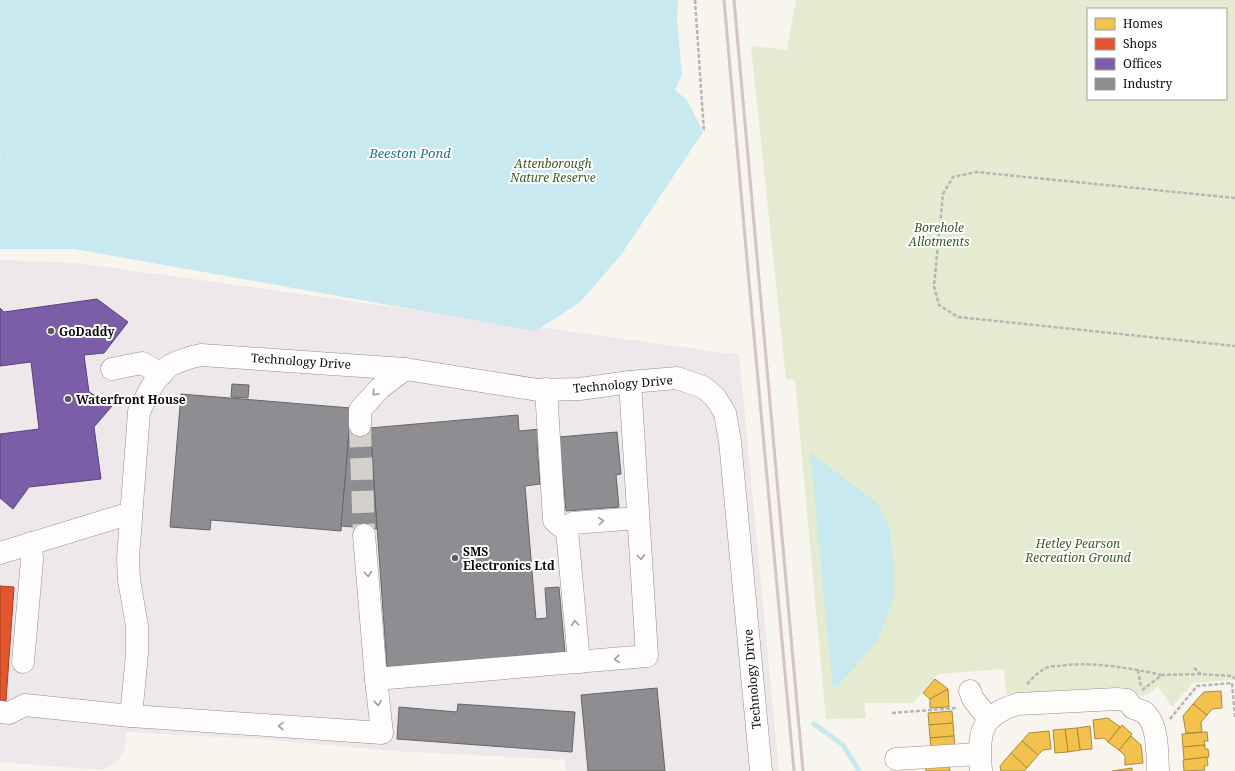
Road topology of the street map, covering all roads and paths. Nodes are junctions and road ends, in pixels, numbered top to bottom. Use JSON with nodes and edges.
{"nodes":[{"id":1,"x":695,"y":0,"type":"edge"},
{"id":2,"x":704,"y":132,"type":"dead end"},
{"id":3,"x":1235,"y":198,"type":"edge"},
{"id":4,"x":1235,"y":346,"type":"edge"},
{"id":5,"x":405,"y":368,"type":"junction"},
{"id":6,"x":112,"y":369,"type":"dead end"},
{"id":7,"x":162,"y":374,"type":"junction"},
{"id":8,"x":630,"y":382,"type":"junction"},
{"id":9,"x":546,"y":389,"type":"junction"},
{"id":10,"x":360,"y":425,"type":"tunnel mouth"},
{"id":11,"x":131,"y":513,"type":"junction"},
{"id":12,"x":638,"y":518,"type":"junction"},
{"id":13,"x":567,"y":530,"type":"junction"},
{"id":14,"x":364,"y":535,"type":"tunnel mouth"},
{"id":15,"x":31,"y":543,"type":"junction"},
{"id":16,"x":0,"y":553,"type":"edge"},
{"id":17,"x":23,"y":662,"type":"dead end"},
{"id":18,"x":579,"y":662,"type":"junction"},
{"id":19,"x":1194,"y":668,"type":"dead end"},
{"id":20,"x":1138,"y":670,"type":"junction"},
{"id":21,"x":1201,"y":674,"type":"junction"},
{"id":22,"x":1162,"y":675,"type":"junction"},
{"id":23,"x":376,"y":679,"type":"junction"},
{"id":24,"x":1235,"y":679,"type":"edge"},
{"id":25,"x":1137,"y":699,"type":"junction"},
{"id":26,"x":1018,"y":704,"type":"junction"},
{"id":27,"x":979,"y":706,"type":"junction"},
{"id":28,"x":0,"y":712,"type":"edge"},
{"id":29,"x":892,"y":713,"type":"dead end"},
{"id":30,"x":132,"y":716,"type":"junction"},
{"id":31,"x":1235,"y":717,"type":"edge"},
{"id":32,"x":1154,"y":728,"type":"junction"},
{"id":33,"x":896,"y":759,"type":"dead end"},
{"id":34,"x":980,"y":762,"type":"edge"},
{"id":35,"x":760,"y":771,"type":"edge"},
{"id":36,"x":1158,"y":771,"type":"edge"}],
"edges":[{"from":1,"to":2,"type":"path"},
{"from":3,"to":4,"type":"path"},
{"from":5,"to":7,"type":"street","name":"Technology Drive"},
{"from":5,"to":9,"type":"street","name":"Technology Drive"},
{"from":5,"to":10,"type":"street","one_way":true},
{"from":6,"to":7,"type":"street"},
{"from":7,"to":11,"type":"street","name":"Technology Drive"},
{"from":8,"to":9,"type":"street","name":"Technology Drive"},
{"from":8,"to":12,"type":"street"},
{"from":8,"to":35,"type":"street","name":"Technology Drive"},
{"from":9,"to":13,"type":"street"},
{"from":11,"to":15,"type":"street"},
{"from":11,"to":30,"type":"street","name":"Technology Drive"},
{"from":13,"to":12,"type":"street","one_way":true},
{"from":12,"to":18,"type":"street","one_way":true},
{"from":18,"to":13,"type":"street","one_way":true},
{"from":14,"to":23,"type":"street","one_way":true},
{"from":15,"to":16,"type":"street"},
{"from":15,"to":17,"type":"street"},
{"from":18,"to":23,"type":"street"},
{"from":19,"to":21,"type":"path"},
{"from":20,"to":22,"type":"path"},
{"from":20,"to":25,"type":"path"},
{"from":20,"to":26,"type":"path"},
{"from":21,"to":22,"type":"path"},
{"from":21,"to":24,"type":"path"},
{"from":22,"to":25,"type":"path"},
{"from":23,"to":30,"type":"street","one_way":true},
{"from":25,"to":26,"type":"street"},
{"from":25,"to":32,"type":"street"},
{"from":26,"to":27,"type":"street"},
{"from":27,"to":29,"type":"path"},
{"from":27,"to":34,"type":"street"},
{"from":28,"to":30,"type":"street"},
{"from":31,"to":32,"type":"path"},
{"from":32,"to":36,"type":"street"},
{"from":33,"to":34,"type":"street"}]}
